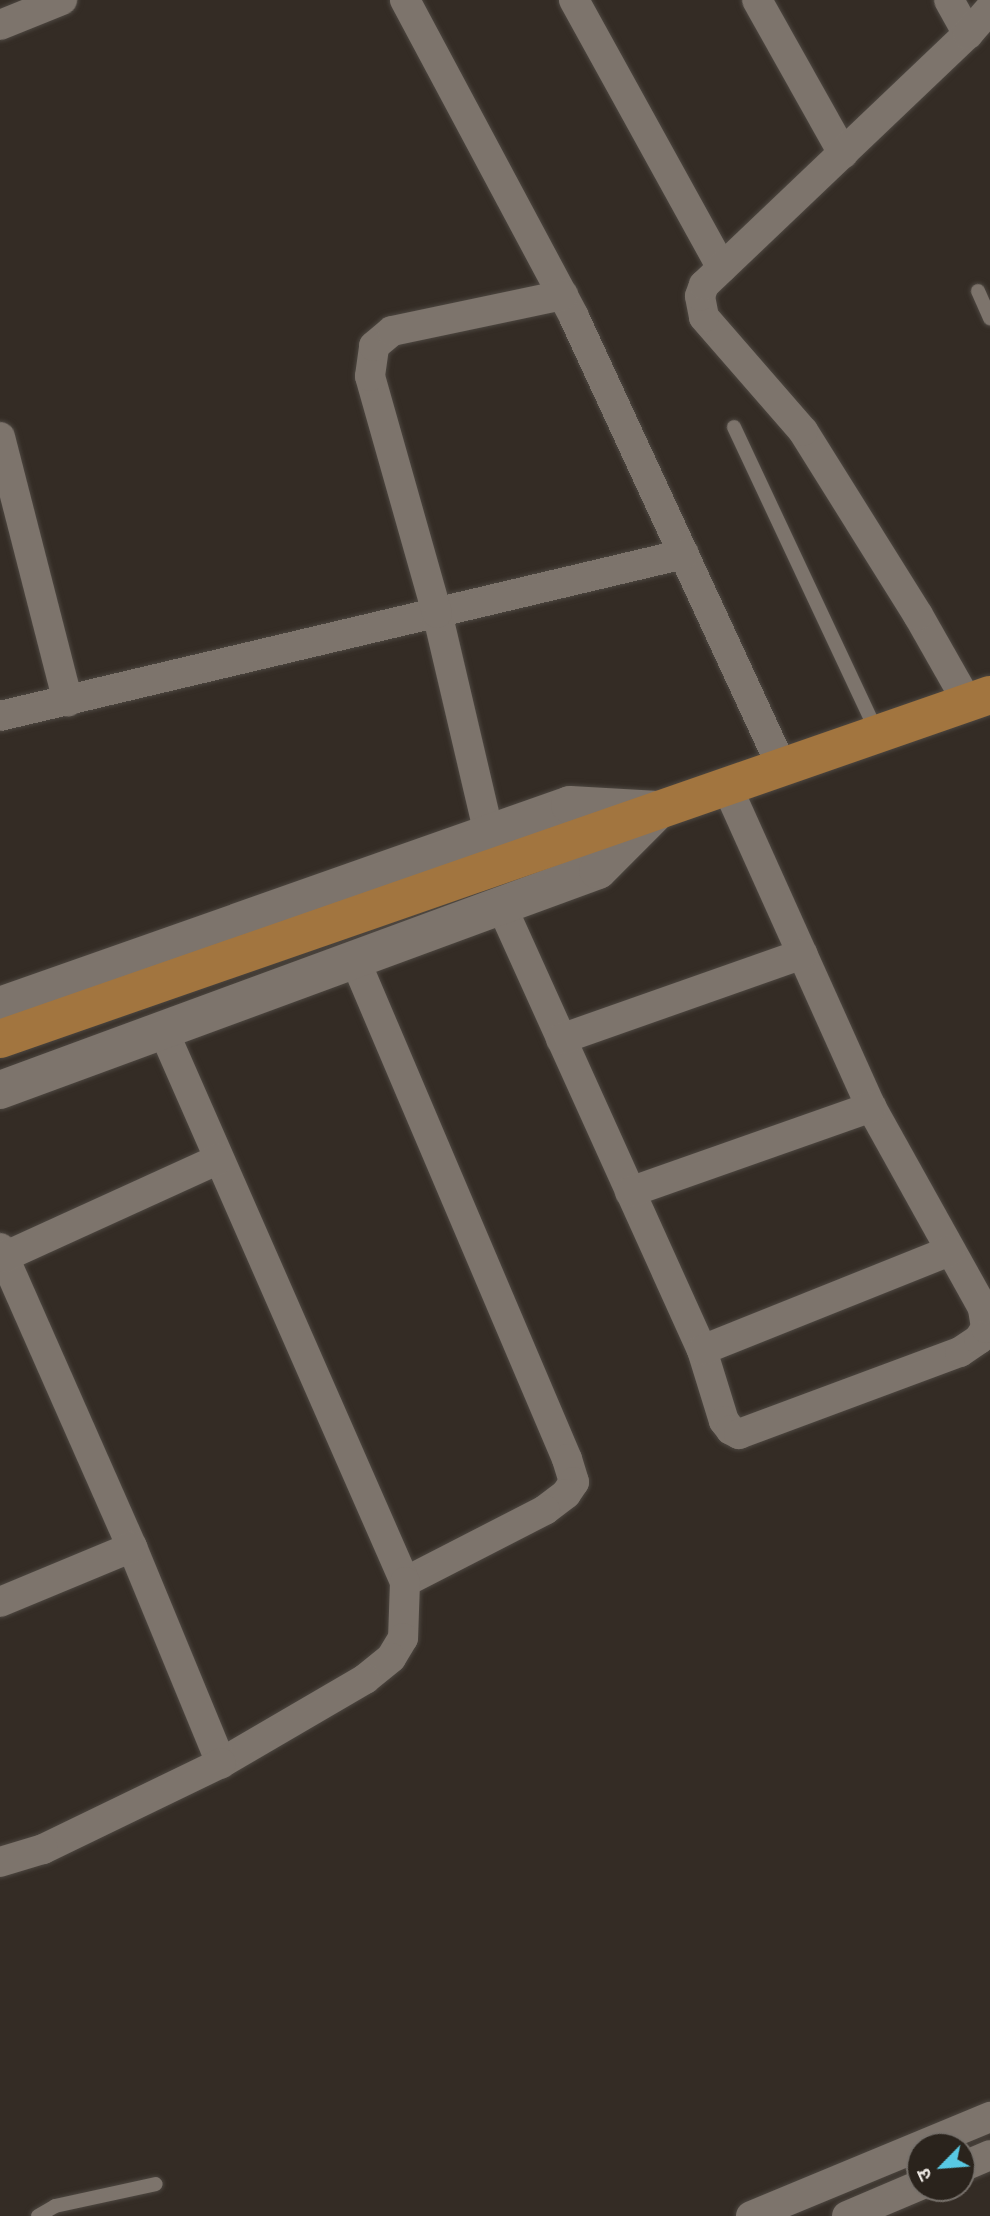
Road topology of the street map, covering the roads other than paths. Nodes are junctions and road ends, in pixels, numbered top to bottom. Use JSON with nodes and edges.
{"nodes":[{"id":1,"x":62,"y":0,"type":"edge"},
{"id":2,"x":405,"y":0,"type":"edge"},
{"id":3,"x":574,"y":0,"type":"edge"},
{"id":4,"x":757,"y":0,"type":"edge"},
{"id":5,"x":949,"y":0,"type":"edge"},
{"id":6,"x":990,"y":9,"type":"edge"},
{"id":7,"x":0,"y":25,"type":"edge"},
{"id":8,"x":968,"y":34,"type":"junction"},
{"id":9,"x":843,"y":153,"type":"junction"},
{"id":10,"x":722,"y":268,"type":"junction"},
{"id":11,"x":978,"y":292,"type":"dead end"},
{"id":12,"x":563,"y":295,"type":"junction"},
{"id":13,"x":990,"y":318,"type":"edge"},
{"id":14,"x":734,"y":426,"type":"dead end"},
{"id":15,"x":0,"y":437,"type":"edge"},
{"id":16,"x":684,"y":554,"type":"junction"},
{"id":17,"x":437,"y":613,"type":"junction"},
{"id":18,"x":979,"y":699,"type":"edge"},
{"id":19,"x":68,"y":701,"type":"junction"},
{"id":20,"x":0,"y":716,"type":"edge"},
{"id":21,"x":877,"y":734,"type":"junction"},
{"id":22,"x":782,"y":767,"type":"junction"},
{"id":23,"x":727,"y":786,"type":"junction"},
{"id":24,"x":658,"y":810,"type":"junction"},
{"id":25,"x":500,"y":848,"type":"junction"},
{"id":26,"x":501,"y":905,"type":"junction"},
{"id":27,"x":803,"y":954,"type":"junction"},
{"id":28,"x":355,"y":960,"type":"junction"},
{"id":29,"x":0,"y":1006,"type":"edge"},
{"id":30,"x":163,"y":1030,"type":"junction"},
{"id":31,"x":561,"y":1039,"type":"junction"},
{"id":32,"x":0,"y":1040,"type":"edge"},
{"id":33,"x":0,"y":1090,"type":"edge"},
{"id":34,"x":871,"y":1107,"type":"junction"},
{"id":35,"x":219,"y":1158,"type":"junction"},
{"id":36,"x":630,"y":1192,"type":"junction"},
{"id":37,"x":950,"y":1251,"type":"junction"},
{"id":38,"x":2,"y":1252,"type":"edge"},
{"id":39,"x":702,"y":1350,"type":"junction"},
{"id":40,"x":132,"y":1547,"type":"junction"},
{"id":41,"x":405,"y":1582,"type":"junction"},
{"id":42,"x":0,"y":1602,"type":"edge"},
{"id":43,"x":221,"y":1763,"type":"junction"},
{"id":44,"x":0,"y":1863,"type":"edge"},
{"id":45,"x":990,"y":2117,"type":"edge"},
{"id":46,"x":156,"y":2184,"type":"dead end"},
{"id":47,"x":906,"y":2191,"type":"edge"},
{"id":48,"x":37,"y":2216,"type":"edge"},
{"id":49,"x":751,"y":2216,"type":"edge"},
{"id":50,"x":847,"y":2216,"type":"edge"}],
"edges":[{"from":1,"to":7,"type":"street"},
{"from":2,"to":12,"type":"street"},
{"from":3,"to":10,"type":"street"},
{"from":4,"to":9,"type":"street"},
{"from":5,"to":8,"type":"street"},
{"from":6,"to":8,"type":"street"},
{"from":8,"to":9,"type":"street"},
{"from":9,"to":10,"type":"street"},
{"from":10,"to":18,"type":"street"},
{"from":11,"to":13,"type":"lane"},
{"from":12,"to":16,"type":"street"},
{"from":12,"to":17,"type":"street"},
{"from":14,"to":21,"type":"lane"},
{"from":15,"to":19,"type":"street"},
{"from":16,"to":17,"type":"street"},
{"from":16,"to":22,"type":"street"},
{"from":17,"to":19,"type":"street"},
{"from":17,"to":25,"type":"street"},
{"from":18,"to":21,"type":"main road"},
{"from":19,"to":20,"type":"street"},
{"from":21,"to":22,"type":"main road"},
{"from":22,"to":23,"type":"main road"},
{"from":23,"to":24,"type":"main road"},
{"from":23,"to":27,"type":"street"},
{"from":24,"to":25,"type":"main road"},
{"from":24,"to":26,"type":"street"},
{"from":25,"to":29,"type":"street"},
{"from":25,"to":32,"type":"main road"},
{"from":26,"to":28,"type":"street"},
{"from":26,"to":31,"type":"street"},
{"from":27,"to":31,"type":"street"},
{"from":27,"to":34,"type":"street"},
{"from":28,"to":30,"type":"street"},
{"from":28,"to":41,"type":"street"},
{"from":30,"to":33,"type":"street"},
{"from":30,"to":35,"type":"street"},
{"from":31,"to":36,"type":"street"},
{"from":34,"to":36,"type":"street"},
{"from":34,"to":37,"type":"street"},
{"from":35,"to":38,"type":"street"},
{"from":35,"to":41,"type":"street"},
{"from":36,"to":39,"type":"street"},
{"from":37,"to":39,"type":"street"},
{"from":37,"to":39,"type":"street"},
{"from":38,"to":40,"type":"street"},
{"from":40,"to":42,"type":"street"},
{"from":40,"to":43,"type":"street"},
{"from":41,"to":43,"type":"street"},
{"from":43,"to":44,"type":"street"},
{"from":45,"to":49,"type":"street"},
{"from":46,"to":48,"type":"lane"},
{"from":47,"to":50,"type":"street"}]}
